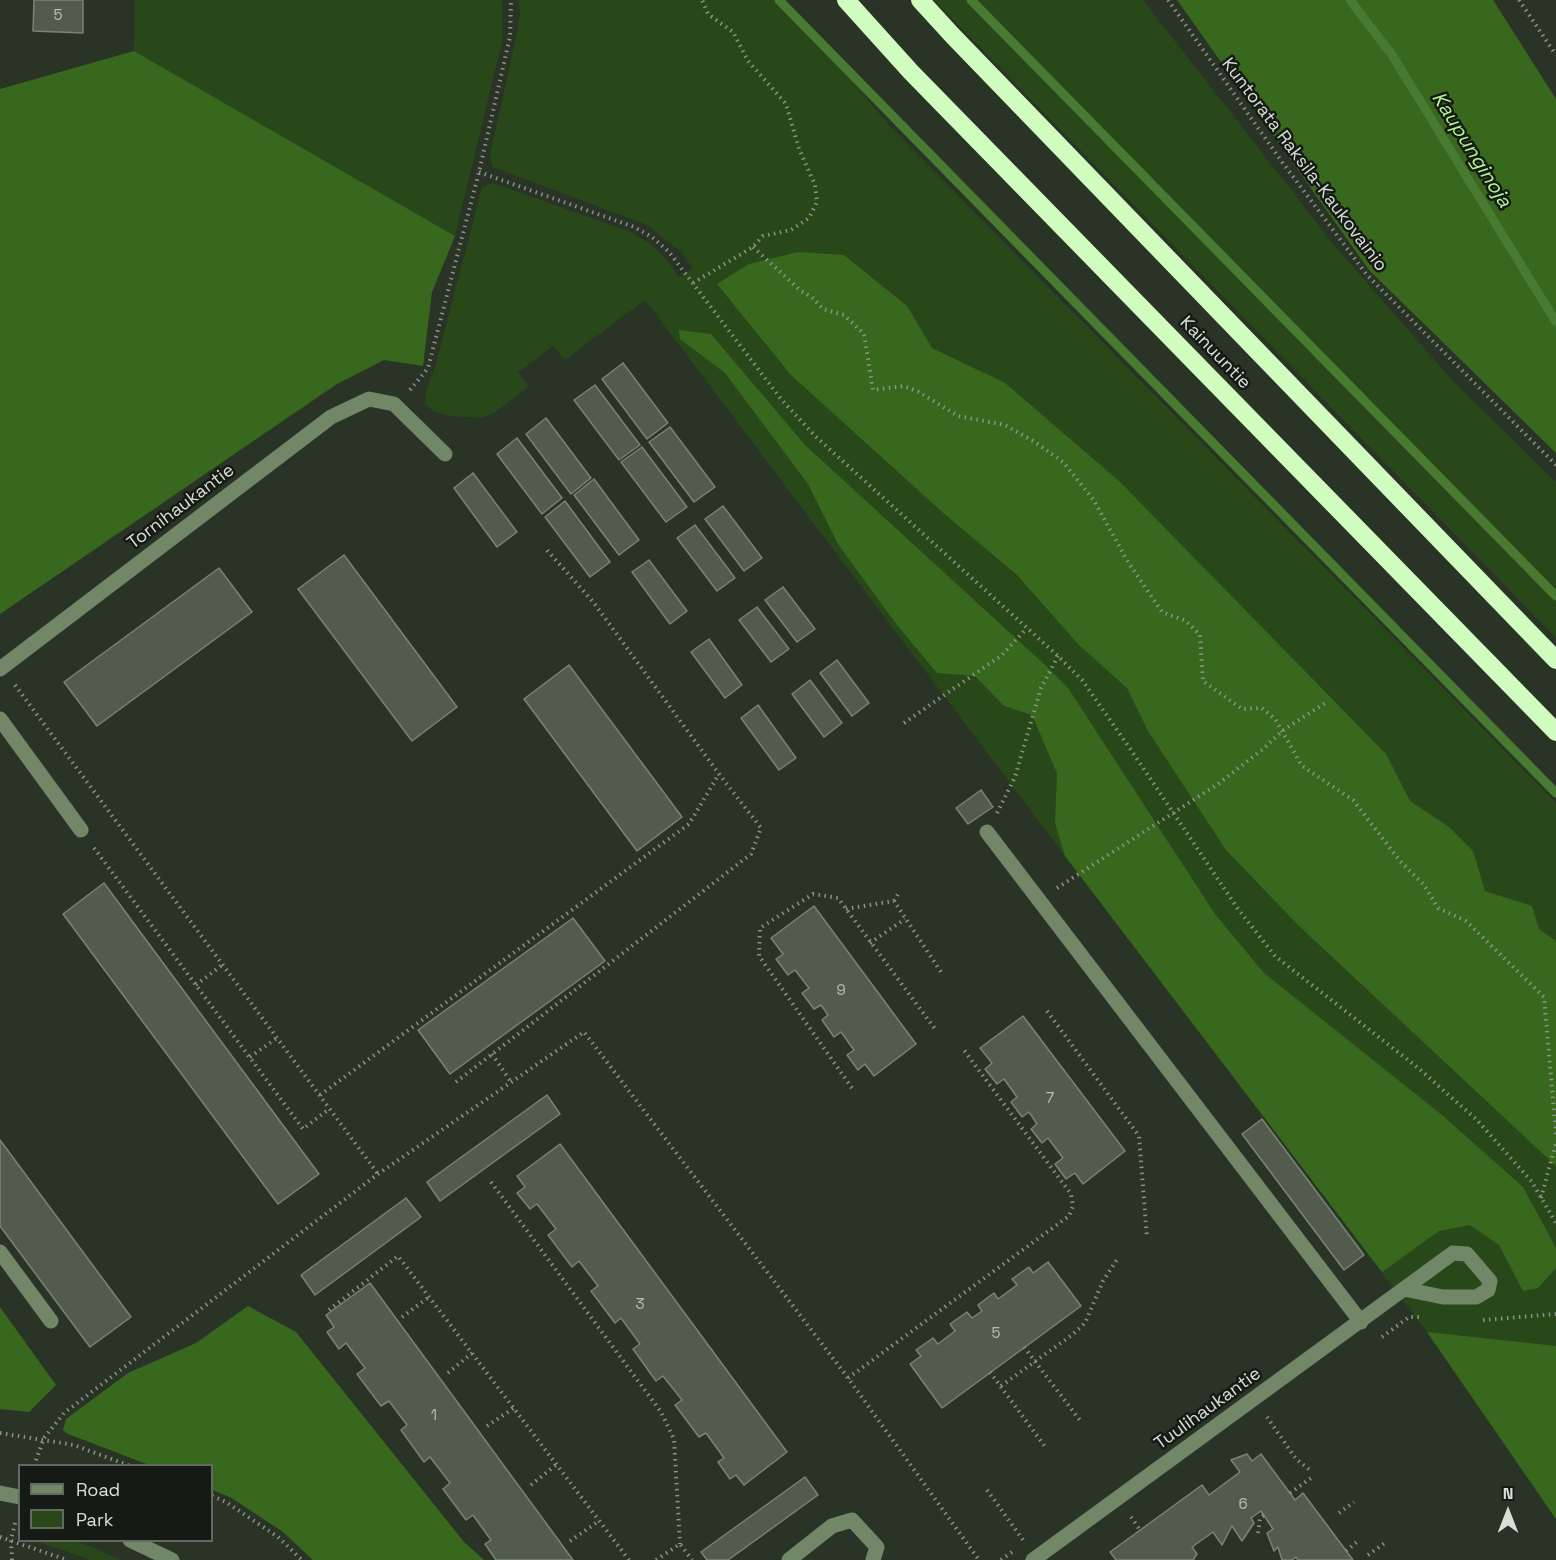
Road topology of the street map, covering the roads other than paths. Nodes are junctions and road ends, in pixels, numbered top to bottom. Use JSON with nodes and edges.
{"nodes":[{"id":1,"x":846,"y":0,"type":"edge"},
{"id":2,"x":921,"y":0,"type":"edge"},
{"id":3,"x":445,"y":454,"type":"dead end"},
{"id":4,"x":1556,"y":660,"type":"edge"},
{"id":5,"x":0,"y":669,"type":"edge"},
{"id":6,"x":0,"y":719,"type":"edge"},
{"id":7,"x":1556,"y":732,"type":"edge"},
{"id":8,"x":81,"y":830,"type":"road end"},
{"id":9,"x":987,"y":832,"type":"road end"},
{"id":10,"x":0,"y":1252,"type":"edge"},
{"id":11,"x":1404,"y":1289,"type":"junction"},
{"id":12,"x":51,"y":1321,"type":"dead end"},
{"id":13,"x":1361,"y":1322,"type":"junction"},
{"id":14,"x":0,"y":1493,"type":"edge"},
{"id":15,"x":18,"y":1497,"type":"edge"},
{"id":16,"x":134,"y":1542,"type":"edge"},
{"id":17,"x":172,"y":1560,"type":"edge"},
{"id":18,"x":789,"y":1560,"type":"edge"},
{"id":19,"x":873,"y":1560,"type":"edge"},
{"id":20,"x":1033,"y":1560,"type":"edge"}],
"edges":[{"from":1,"to":7,"type":"highway","name":"Kainuuntie"},
{"from":2,"to":4,"type":"highway","name":"Kainuuntie"},
{"from":3,"to":5,"type":"street","name":"Tornihaukantie"},
{"from":6,"to":8,"type":"street"},
{"from":9,"to":13,"type":"street"},
{"from":10,"to":12,"type":"street"},
{"from":11,"to":11,"type":"street","name":"Tuulihaukantie"},
{"from":11,"to":13,"type":"street","name":"Tuulihaukantie"},
{"from":13,"to":20,"type":"street","name":"Tuulihaukantie"},
{"from":14,"to":15,"type":"street"},
{"from":16,"to":17,"type":"street"},
{"from":18,"to":19,"type":"street"}]}
